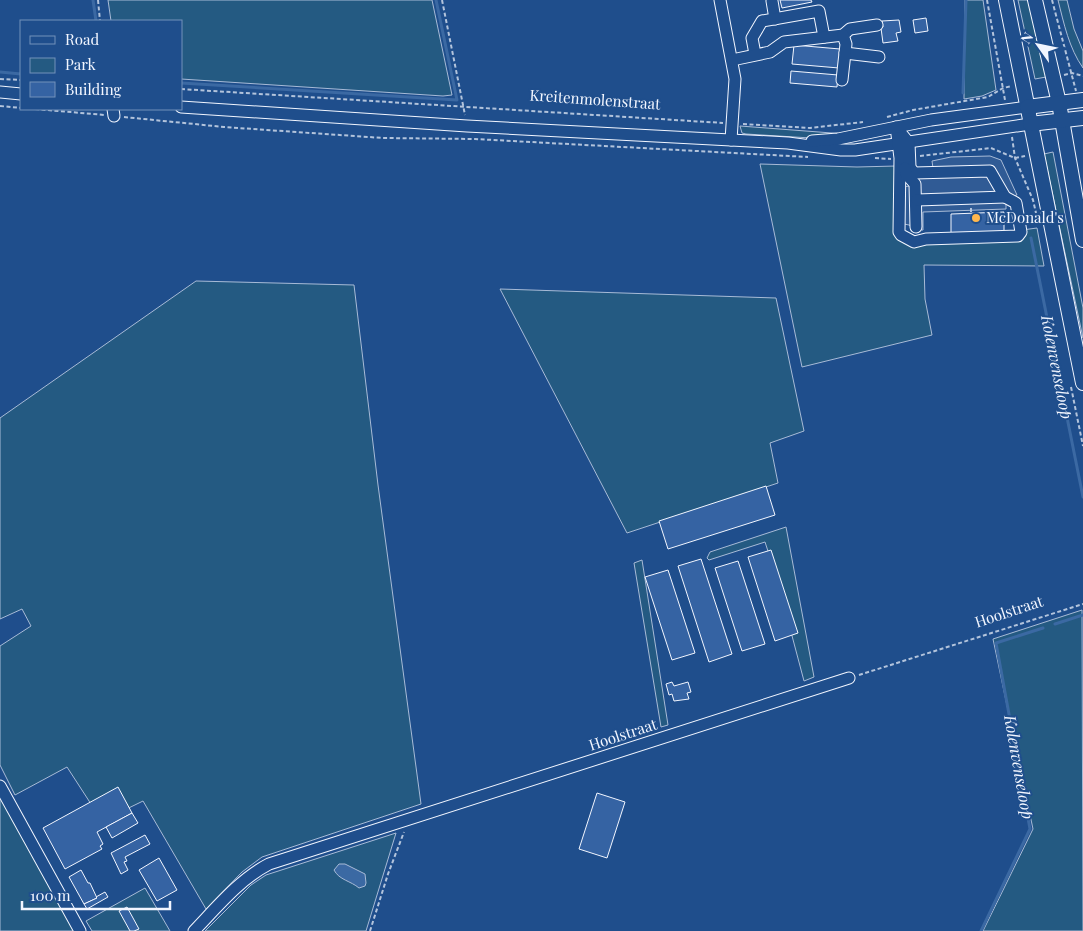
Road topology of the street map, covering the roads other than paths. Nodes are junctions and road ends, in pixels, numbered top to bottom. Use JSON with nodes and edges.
{"nodes":[{"id":1,"x":720,"y":0,"type":"edge"},
{"id":2,"x":1006,"y":0,"type":"edge"},
{"id":3,"x":1035,"y":0,"type":"edge"},
{"id":4,"x":772,"y":1,"type":"edge"},
{"id":5,"x":775,"y":19,"type":"junction"},
{"id":6,"x":877,"y":25,"type":"dead end"},
{"id":7,"x":842,"y":35,"type":"junction"},
{"id":8,"x":824,"y":38,"type":"junction"},
{"id":9,"x":845,"y":53,"type":"junction"},
{"id":10,"x":756,"y":54,"type":"junction"},
{"id":11,"x":879,"y":57,"type":"dead end"},
{"id":12,"x":732,"y":60,"type":"junction"},
{"id":13,"x":842,"y":80,"type":"dead end"},
{"id":14,"x":0,"y":92,"type":"edge"},
{"id":15,"x":20,"y":94,"type":"edge"},
{"id":16,"x":1083,"y":100,"type":"edge"},
{"id":17,"x":1059,"y":103,"type":"junction"},
{"id":18,"x":182,"y":107,"type":"edge"},
{"id":19,"x":1027,"y":107,"type":"junction"},
{"id":20,"x":1083,"y":118,"type":"edge"},
{"id":21,"x":1063,"y":121,"type":"junction"},
{"id":22,"x":1030,"y":124,"type":"junction"},
{"id":23,"x":896,"y":127,"type":"junction"},
{"id":24,"x":731,"y":140,"type":"junction"},
{"id":25,"x":788,"y":143,"type":"junction"},
{"id":26,"x":904,"y":143,"type":"junction"},
{"id":27,"x":900,"y":158,"type":"junction"},
{"id":28,"x":1006,"y":197,"type":"junction"},
{"id":29,"x":916,"y":200,"type":"junction"},
{"id":30,"x":916,"y":226,"type":"dead end"},
{"id":31,"x":1083,"y":240,"type":"edge"},
{"id":32,"x":1076,"y":381,"type":"edge"},
{"id":33,"x":849,"y":678,"type":"road end"},
{"id":34,"x":0,"y":786,"type":"edge"},
{"id":35,"x":80,"y":931,"type":"edge"},
{"id":36,"x":194,"y":931,"type":"edge"}],
"edges":[{"from":1,"to":12,"type":"street"},
{"from":2,"to":19,"type":"main road"},
{"from":3,"to":17,"type":"main road"},
{"from":4,"to":5,"type":"street"},
{"from":5,"to":8,"type":"street"},
{"from":5,"to":10,"type":"street"},
{"from":6,"to":7,"type":"street"},
{"from":7,"to":8,"type":"street"},
{"from":7,"to":9,"type":"street"},
{"from":8,"to":10,"type":"street"},
{"from":9,"to":11,"type":"street"},
{"from":9,"to":13,"type":"street"},
{"from":10,"to":12,"type":"street"},
{"from":12,"to":24,"type":"street"},
{"from":14,"to":15,"type":"street"},
{"from":16,"to":17,"type":"main road"},
{"from":17,"to":19,"type":"main road"},
{"from":17,"to":21,"type":"main road"},
{"from":18,"to":24,"type":"street"},
{"from":19,"to":22,"type":"main road"},
{"from":19,"to":23,"type":"street"},
{"from":20,"to":21,"type":"main road"},
{"from":21,"to":22,"type":"main road"},
{"from":21,"to":31,"type":"main road"},
{"from":22,"to":26,"type":"street"},
{"from":22,"to":32,"type":"main road"},
{"from":23,"to":25,"type":"street"},
{"from":23,"to":26,"type":"street"},
{"from":24,"to":25,"type":"street"},
{"from":25,"to":26,"type":"street"},
{"from":26,"to":27,"type":"street"},
{"from":26,"to":28,"type":"street"},
{"from":27,"to":28,"type":"street"},
{"from":27,"to":29,"type":"street"},
{"from":28,"to":29,"type":"street"},
{"from":29,"to":30,"type":"street"},
{"from":33,"to":36,"type":"street","name":"Hoolstraat"},
{"from":34,"to":35,"type":"street"}]}
